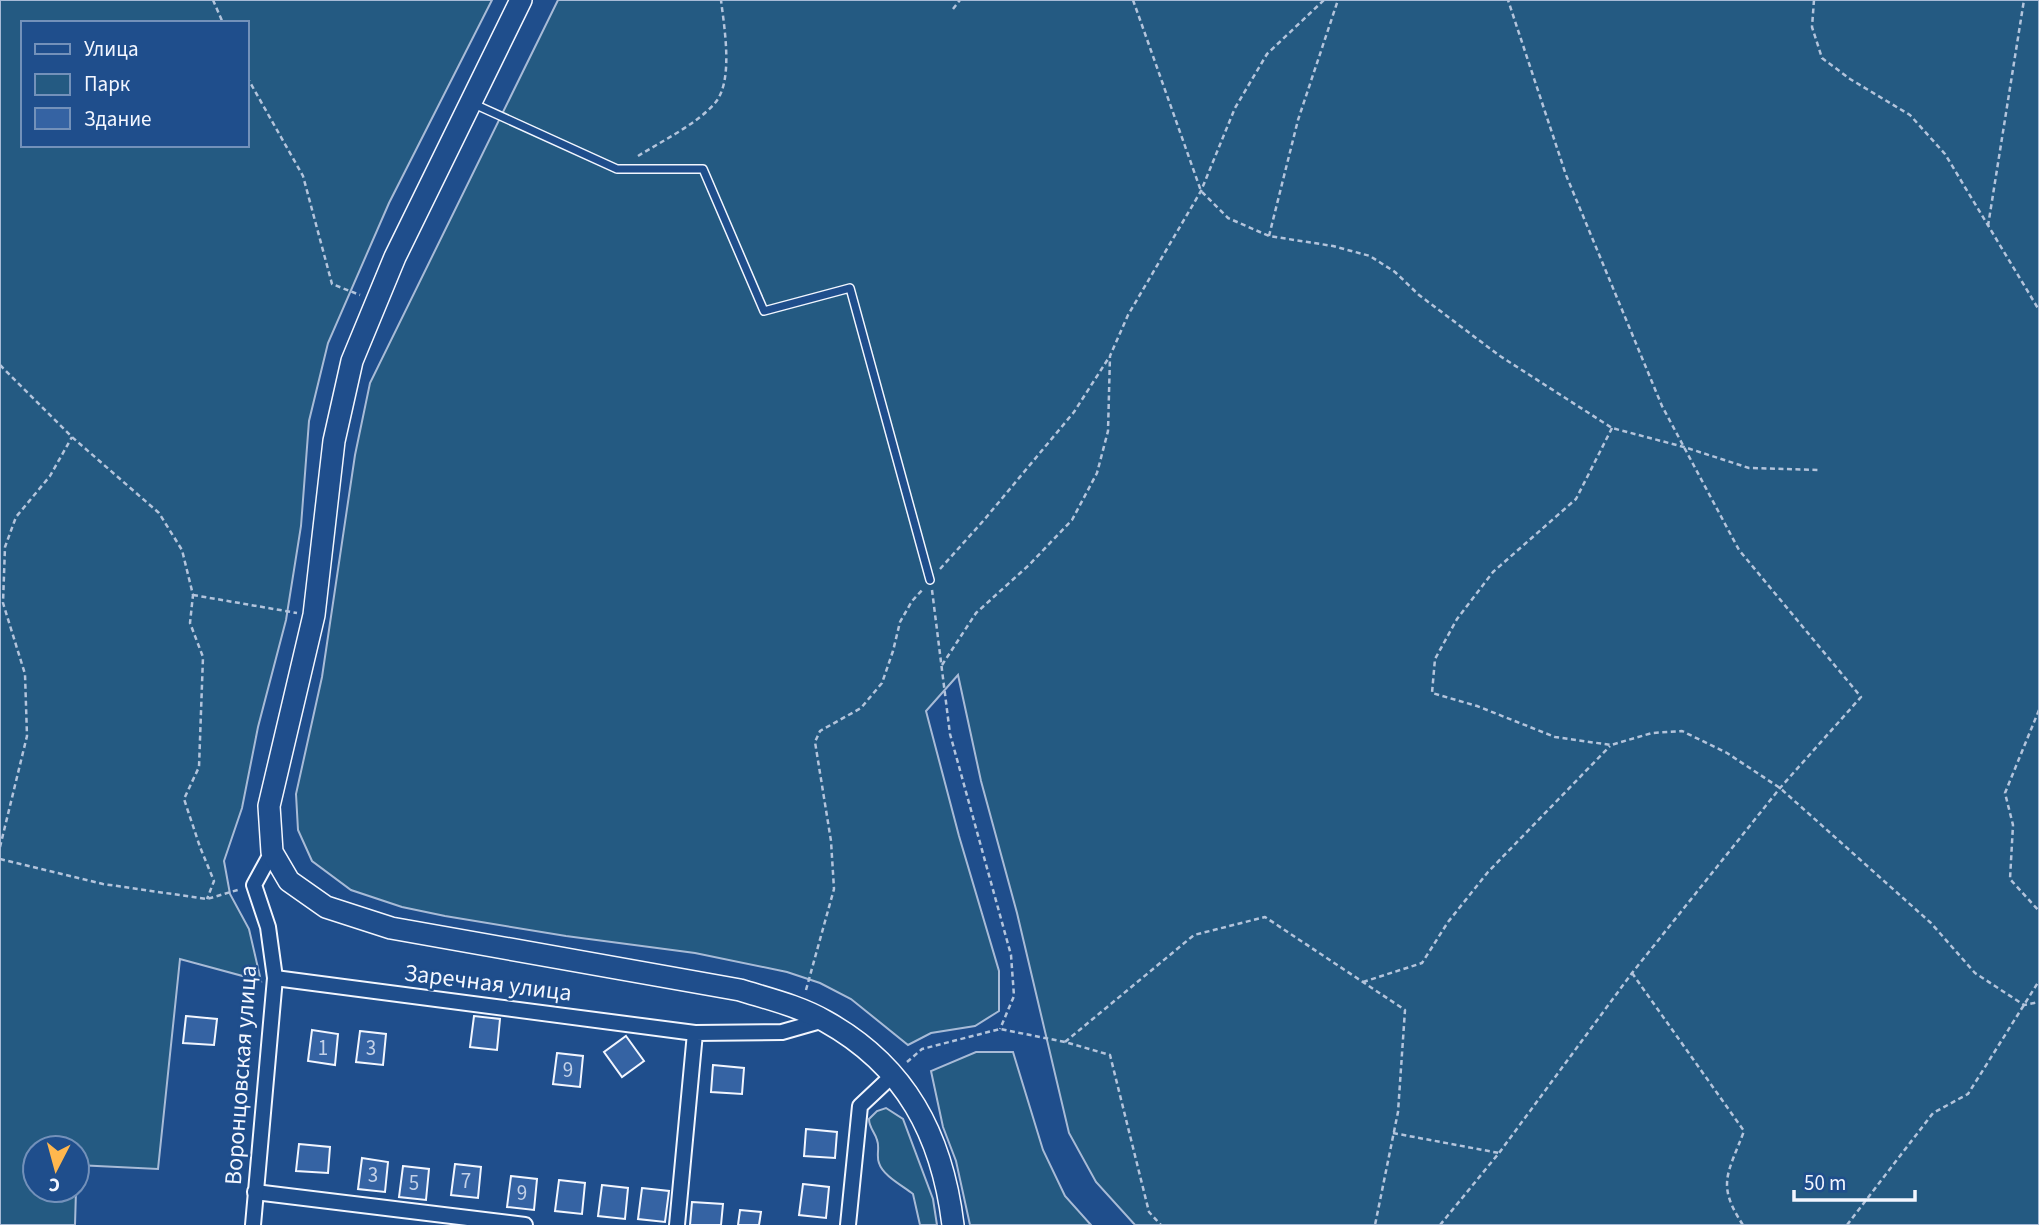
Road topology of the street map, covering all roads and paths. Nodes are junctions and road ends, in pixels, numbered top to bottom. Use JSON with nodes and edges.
{"nodes":[{"id":1,"x":213,"y":0,"type":"edge"},
{"id":2,"x":521,"y":0,"type":"edge"},
{"id":3,"x":721,"y":0,"type":"edge"},
{"id":4,"x":960,"y":0,"type":"edge"},
{"id":5,"x":1133,"y":0,"type":"edge"},
{"id":6,"x":1324,"y":0,"type":"edge"},
{"id":7,"x":1338,"y":0,"type":"edge"},
{"id":8,"x":1508,"y":0,"type":"edge"},
{"id":9,"x":1814,"y":0,"type":"edge"},
{"id":10,"x":2024,"y":0,"type":"edge"},
{"id":11,"x":953,"y":9,"type":"dead end"},
{"id":12,"x":222,"y":21,"type":"edge"},
{"id":13,"x":248,"y":79,"type":"edge"},
{"id":14,"x":470,"y":102,"type":"junction"},
{"id":15,"x":617,"y":169,"type":"junction"},
{"id":16,"x":1201,"y":191,"type":"junction"},
{"id":17,"x":1988,"y":226,"type":"junction"},
{"id":18,"x":1269,"y":236,"type":"junction"},
{"id":19,"x":377,"y":301,"type":"junction"},
{"id":20,"x":2039,"y":310,"type":"edge"},
{"id":21,"x":1110,"y":356,"type":"junction"},
{"id":22,"x":0,"y":365,"type":"edge"},
{"id":23,"x":1612,"y":428,"type":"junction"},
{"id":24,"x":72,"y":437,"type":"junction"},
{"id":25,"x":1684,"y":447,"type":"junction"},
{"id":26,"x":1818,"y":470,"type":"dead end"},
{"id":27,"x":930,"y":580,"type":"junction"},
{"id":28,"x":193,"y":595,"type":"junction"},
{"id":29,"x":314,"y":615,"type":"junction"},
{"id":30,"x":942,"y":665,"type":"junction"},
{"id":31,"x":2039,"y":709,"type":"edge"},
{"id":32,"x":1611,"y":746,"type":"junction"},
{"id":33,"x":1780,"y":788,"type":"junction"},
{"id":34,"x":0,"y":847,"type":"edge"},
{"id":35,"x":272,"y":852,"type":"junction"},
{"id":36,"x":0,"y":859,"type":"edge"},
{"id":37,"x":254,"y":885,"type":"junction"},
{"id":38,"x":207,"y":899,"type":"junction"},
{"id":39,"x":2039,"y":911,"type":"edge"},
{"id":40,"x":1632,"y":973,"type":"junction"},
{"id":41,"x":275,"y":978,"type":"junction"},
{"id":42,"x":2039,"y":981,"type":"edge"},
{"id":43,"x":1363,"y":982,"type":"junction"},
{"id":44,"x":2039,"y":1003,"type":"edge"},
{"id":45,"x":2024,"y":1005,"type":"junction"},
{"id":46,"x":801,"y":1010,"type":"junction"},
{"id":47,"x":824,"y":1020,"type":"junction"},
{"id":48,"x":1000,"y":1029,"type":"junction"},
{"id":49,"x":695,"y":1033,"type":"junction"},
{"id":50,"x":1065,"y":1042,"type":"junction"},
{"id":51,"x":894,"y":1074,"type":"junction"},
{"id":52,"x":1393,"y":1133,"type":"junction"},
{"id":53,"x":1499,"y":1153,"type":"junction"},
{"id":54,"x":256,"y":1192,"type":"junction"},
{"id":55,"x":253,"y":1225,"type":"edge"},
{"id":56,"x":525,"y":1225,"type":"edge"},
{"id":57,"x":677,"y":1225,"type":"edge"},
{"id":58,"x":848,"y":1225,"type":"edge"},
{"id":59,"x":953,"y":1225,"type":"edge"},
{"id":60,"x":1161,"y":1225,"type":"edge"},
{"id":61,"x":1375,"y":1225,"type":"edge"},
{"id":62,"x":1440,"y":1225,"type":"edge"},
{"id":63,"x":1743,"y":1225,"type":"edge"},
{"id":64,"x":1847,"y":1225,"type":"edge"}],
"edges":[{"from":1,"to":12,"type":"path"},
{"from":2,"to":14,"type":"main road"},
{"from":3,"to":15,"type":"path"},
{"from":4,"to":11,"type":"path"},
{"from":5,"to":16,"type":"path"},
{"from":6,"to":16,"type":"path"},
{"from":7,"to":18,"type":"path"},
{"from":8,"to":25,"type":"path"},
{"from":9,"to":17,"type":"path"},
{"from":10,"to":17,"type":"path"},
{"from":13,"to":19,"type":"path"},
{"from":14,"to":15,"type":"lane"},
{"from":14,"to":19,"type":"main road"},
{"from":15,"to":27,"type":"lane"},
{"from":16,"to":18,"type":"path"},
{"from":16,"to":21,"type":"path"},
{"from":17,"to":20,"type":"path"},
{"from":18,"to":23,"type":"path"},
{"from":19,"to":29,"type":"main road"},
{"from":21,"to":27,"type":"path"},
{"from":21,"to":30,"type":"path"},
{"from":22,"to":24,"type":"path"},
{"from":23,"to":25,"type":"path"},
{"from":23,"to":32,"type":"path"},
{"from":24,"to":28,"type":"path"},
{"from":24,"to":34,"type":"path"},
{"from":25,"to":26,"type":"path"},
{"from":25,"to":33,"type":"path"},
{"from":27,"to":30,"type":"path"},
{"from":27,"to":46,"type":"path"},
{"from":28,"to":29,"type":"path"},
{"from":28,"to":38,"type":"path"},
{"from":29,"to":35,"type":"main road"},
{"from":30,"to":48,"type":"path"},
{"from":31,"to":39,"type":"path"},
{"from":32,"to":33,"type":"path"},
{"from":32,"to":43,"type":"path"},
{"from":33,"to":40,"type":"path"},
{"from":33,"to":45,"type":"path"},
{"from":35,"to":37,"type":"street"},
{"from":35,"to":46,"type":"main road"},
{"from":36,"to":38,"type":"path"},
{"from":37,"to":38,"type":"path"},
{"from":37,"to":41,"type":"street","name":"Воронцовская улица"},
{"from":40,"to":53,"type":"path"},
{"from":40,"to":63,"type":"path"},
{"from":41,"to":49,"type":"street","name":"Заречная улица"},
{"from":41,"to":54,"type":"street","name":"Воронцовская улица"},
{"from":42,"to":45,"type":"path"},
{"from":43,"to":50,"type":"path"},
{"from":43,"to":52,"type":"path"},
{"from":44,"to":45,"type":"path"},
{"from":45,"to":64,"type":"path"},
{"from":46,"to":47,"type":"main road"},
{"from":47,"to":49,"type":"street","name":"Заречная улица"},
{"from":47,"to":51,"type":"main road"},
{"from":48,"to":50,"type":"path"},
{"from":48,"to":51,"type":"path"},
{"from":49,"to":57,"type":"street"},
{"from":50,"to":60,"type":"path"},
{"from":51,"to":58,"type":"street"},
{"from":51,"to":59,"type":"main road"},
{"from":52,"to":53,"type":"path"},
{"from":52,"to":61,"type":"path"},
{"from":53,"to":62,"type":"path"},
{"from":54,"to":55,"type":"street","name":"Воронцовская улица"},
{"from":54,"to":56,"type":"street"}]}
